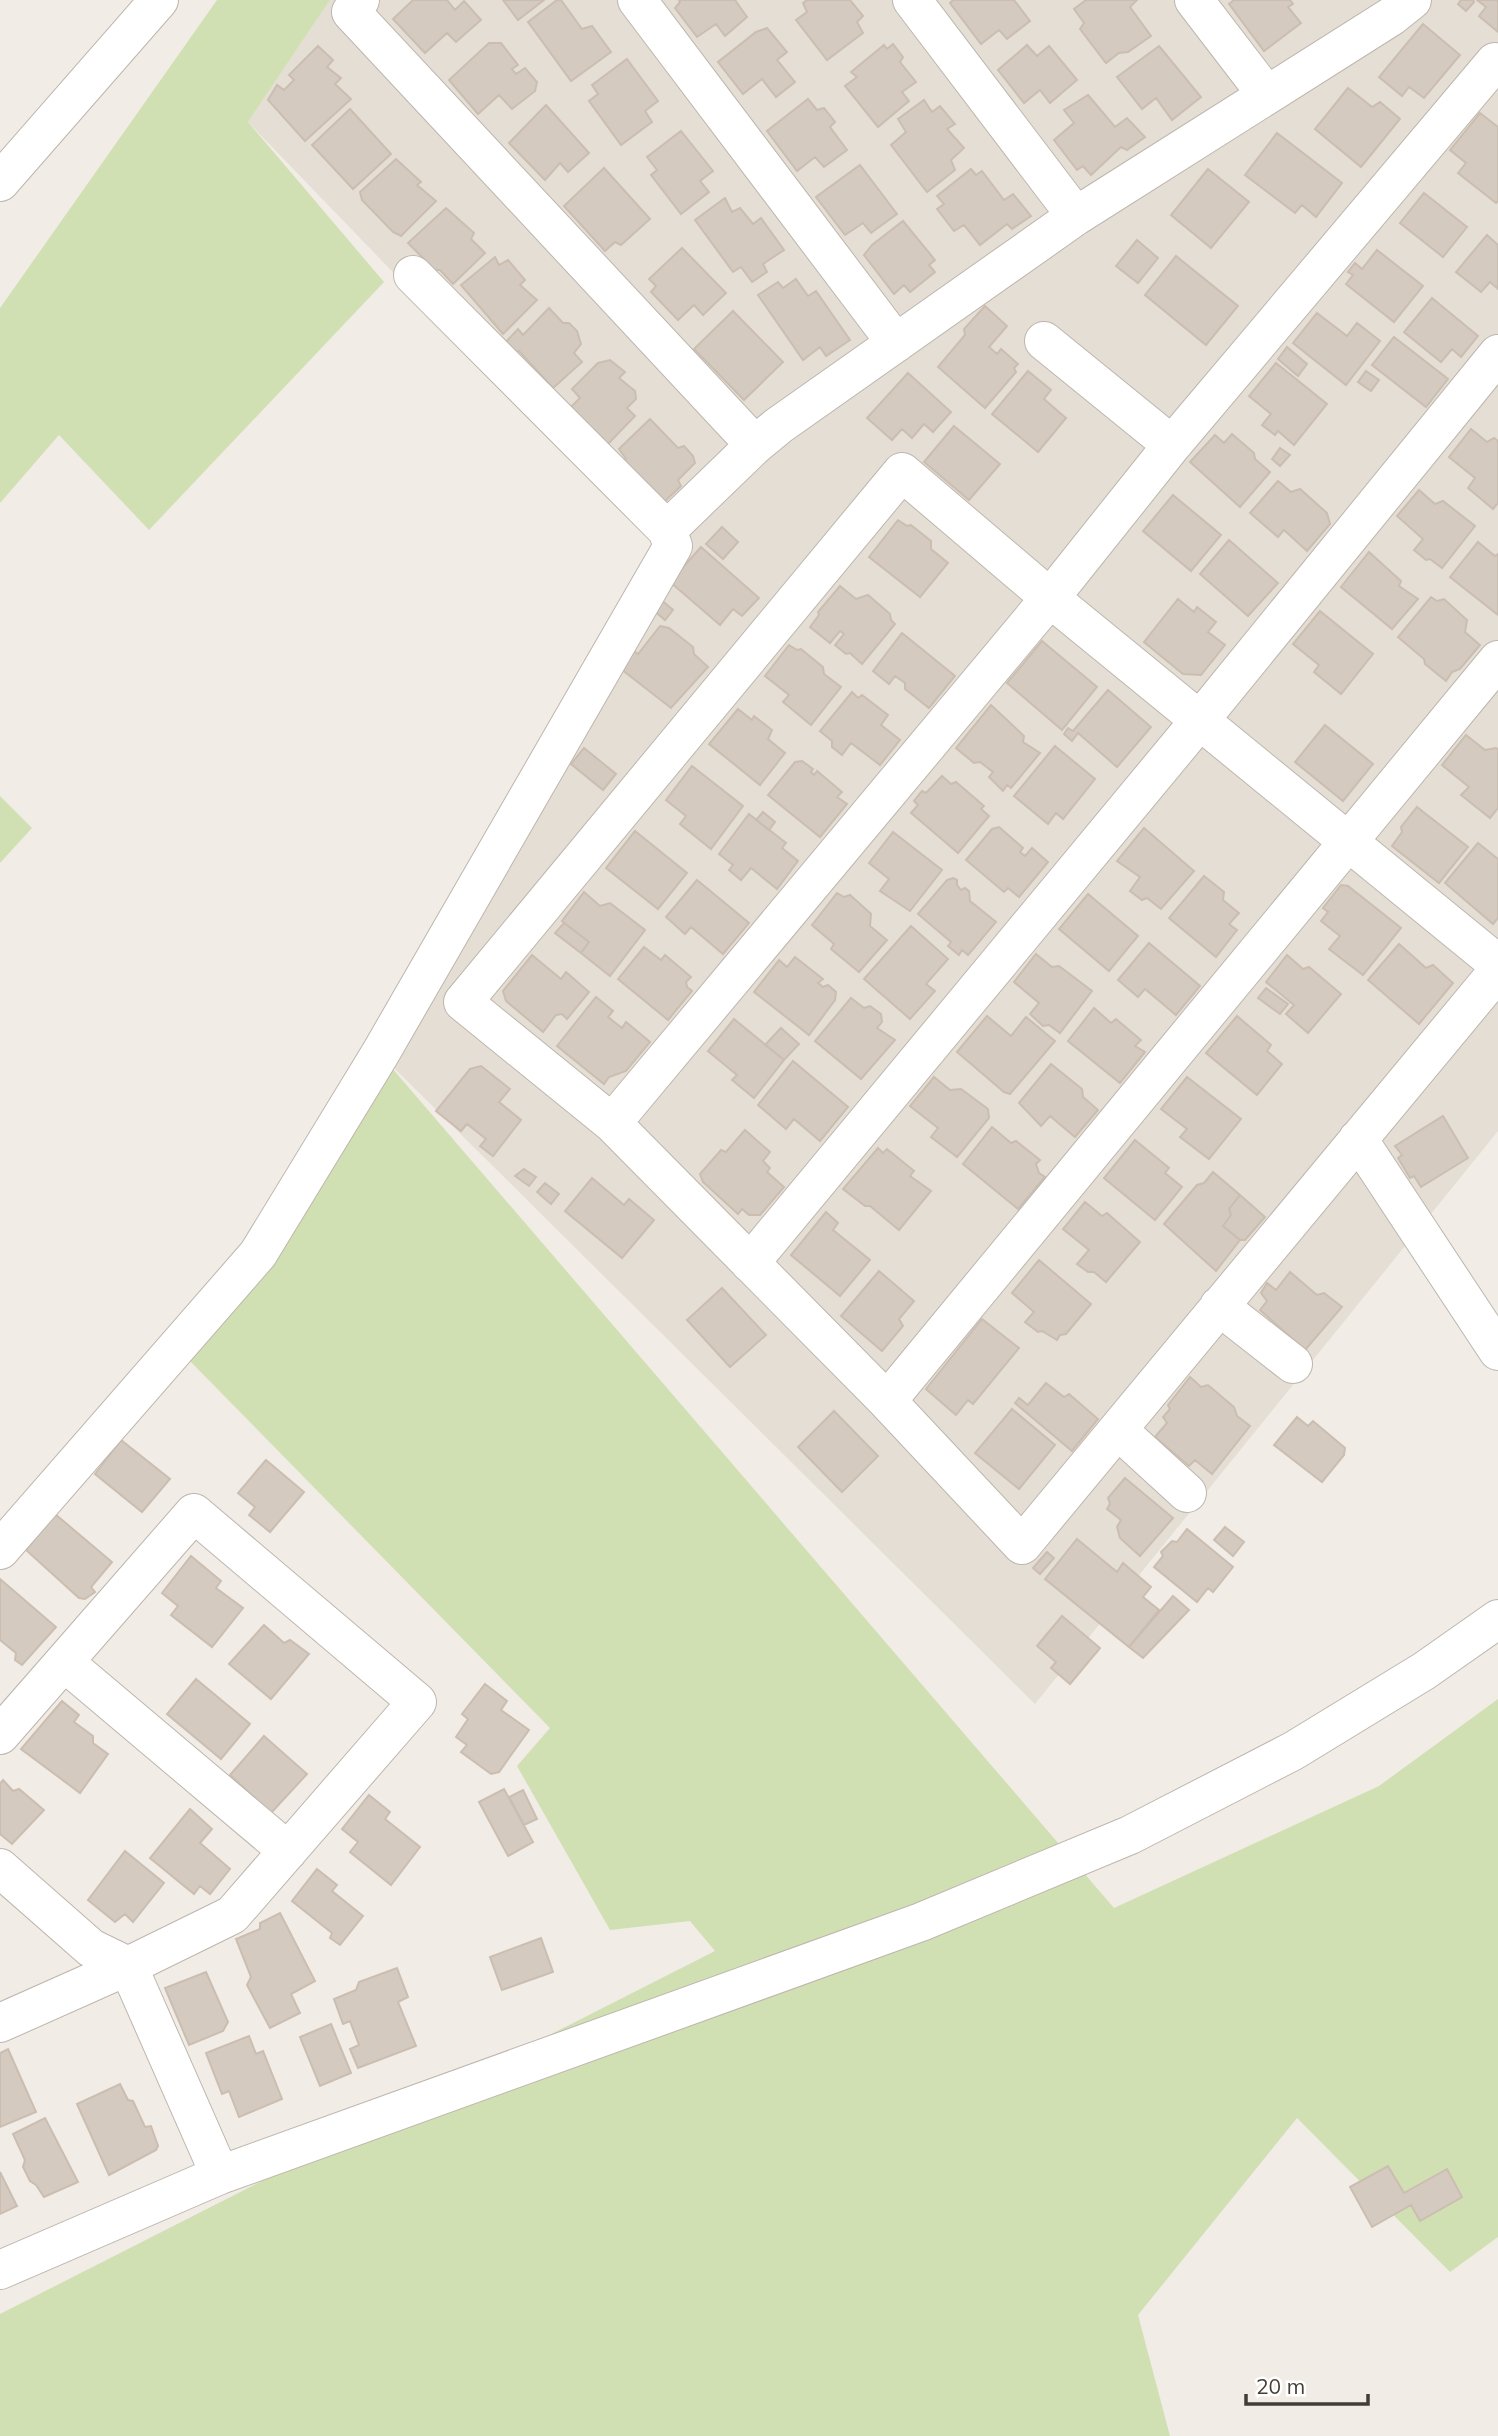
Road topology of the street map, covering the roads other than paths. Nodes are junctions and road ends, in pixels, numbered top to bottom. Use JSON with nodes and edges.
{"nodes":[{"id":1,"x":159,"y":0,"type":"edge"},
{"id":2,"x":360,"y":0,"type":"edge"},
{"id":3,"x":637,"y":0,"type":"edge"},
{"id":4,"x":912,"y":0,"type":"edge"},
{"id":5,"x":1194,"y":0,"type":"edge"},
{"id":6,"x":1412,"y":0,"type":"edge"},
{"id":7,"x":1498,"y":64,"type":"edge"},
{"id":8,"x":1266,"y":94,"type":"junction"},
{"id":9,"x":0,"y":182,"type":"edge"},
{"id":10,"x":1076,"y":216,"type":"junction"},
{"id":11,"x":413,"y":275,"type":"dead end"},
{"id":12,"x":1044,"y":341,"type":"dead end"},
{"id":13,"x":896,"y":343,"type":"junction"},
{"id":14,"x":1498,"y":354,"type":"edge"},
{"id":15,"x":755,"y":445,"type":"junction"},
{"id":16,"x":1172,"y":445,"type":"junction"},
{"id":17,"x":667,"y":530,"type":"junction"},
{"id":18,"x":1050,"y":598,"type":"junction"},
{"id":19,"x":1498,"y":660,"type":"edge"},
{"id":20,"x":1200,"y":720,"type":"junction"},
{"id":21,"x":1349,"y":841,"type":"junction"},
{"id":22,"x":1498,"y":964,"type":"edge"},
{"id":23,"x":1498,"y":971,"type":"edge"},
{"id":24,"x":611,"y":1124,"type":"junction"},
{"id":25,"x":1358,"y":1139,"type":"junction"},
{"id":26,"x":750,"y":1263,"type":"junction"},
{"id":27,"x":1219,"y":1306,"type":"junction"},
{"id":28,"x":1498,"y":1351,"type":"edge"},
{"id":29,"x":1293,"y":1364,"type":"dead end"},
{"id":30,"x":887,"y":1401,"type":"junction"},
{"id":31,"x":1118,"y":1430,"type":"junction"},
{"id":32,"x":1187,"y":1493,"type":"dead end"},
{"id":33,"x":0,"y":1550,"type":"edge"},
{"id":34,"x":1498,"y":1619,"type":"edge"},
{"id":35,"x":64,"y":1662,"type":"junction"},
{"id":36,"x":0,"y":1735,"type":"edge"},
{"id":37,"x":288,"y":1851,"type":"junction"},
{"id":38,"x":0,"y":1868,"type":"edge"},
{"id":39,"x":128,"y":1966,"type":"junction"},
{"id":40,"x":0,"y":2023,"type":"edge"},
{"id":41,"x":220,"y":2175,"type":"junction"},
{"id":42,"x":0,"y":2270,"type":"edge"}],
"edges":[{"from":1,"to":9,"type":"street"},
{"from":2,"to":15,"type":"street"},
{"from":3,"to":13,"type":"street"},
{"from":4,"to":10,"type":"street"},
{"from":5,"to":8,"type":"street"},
{"from":6,"to":8,"type":"street"},
{"from":7,"to":16,"type":"street"},
{"from":8,"to":10,"type":"street"},
{"from":10,"to":13,"type":"street"},
{"from":11,"to":17,"type":"street"},
{"from":12,"to":16,"type":"street"},
{"from":13,"to":15,"type":"street"},
{"from":14,"to":20,"type":"street"},
{"from":15,"to":17,"type":"street"},
{"from":16,"to":18,"type":"street"},
{"from":17,"to":33,"type":"street"},
{"from":18,"to":20,"type":"street"},
{"from":18,"to":24,"type":"street"},
{"from":18,"to":24,"type":"street"},
{"from":19,"to":21,"type":"street"},
{"from":20,"to":21,"type":"street"},
{"from":20,"to":26,"type":"street"},
{"from":21,"to":22,"type":"street"},
{"from":21,"to":30,"type":"street"},
{"from":23,"to":25,"type":"street"},
{"from":24,"to":26,"type":"street"},
{"from":25,"to":27,"type":"street"},
{"from":25,"to":28,"type":"street"},
{"from":26,"to":30,"type":"street"},
{"from":27,"to":29,"type":"street"},
{"from":27,"to":31,"type":"street"},
{"from":30,"to":31,"type":"street"},
{"from":31,"to":32,"type":"street"},
{"from":34,"to":41,"type":"street"},
{"from":35,"to":36,"type":"street"},
{"from":35,"to":37,"type":"street"},
{"from":35,"to":37,"type":"street"},
{"from":37,"to":39,"type":"street"},
{"from":38,"to":39,"type":"street"},
{"from":39,"to":40,"type":"street"},
{"from":39,"to":41,"type":"street"},
{"from":41,"to":42,"type":"street"}]}
